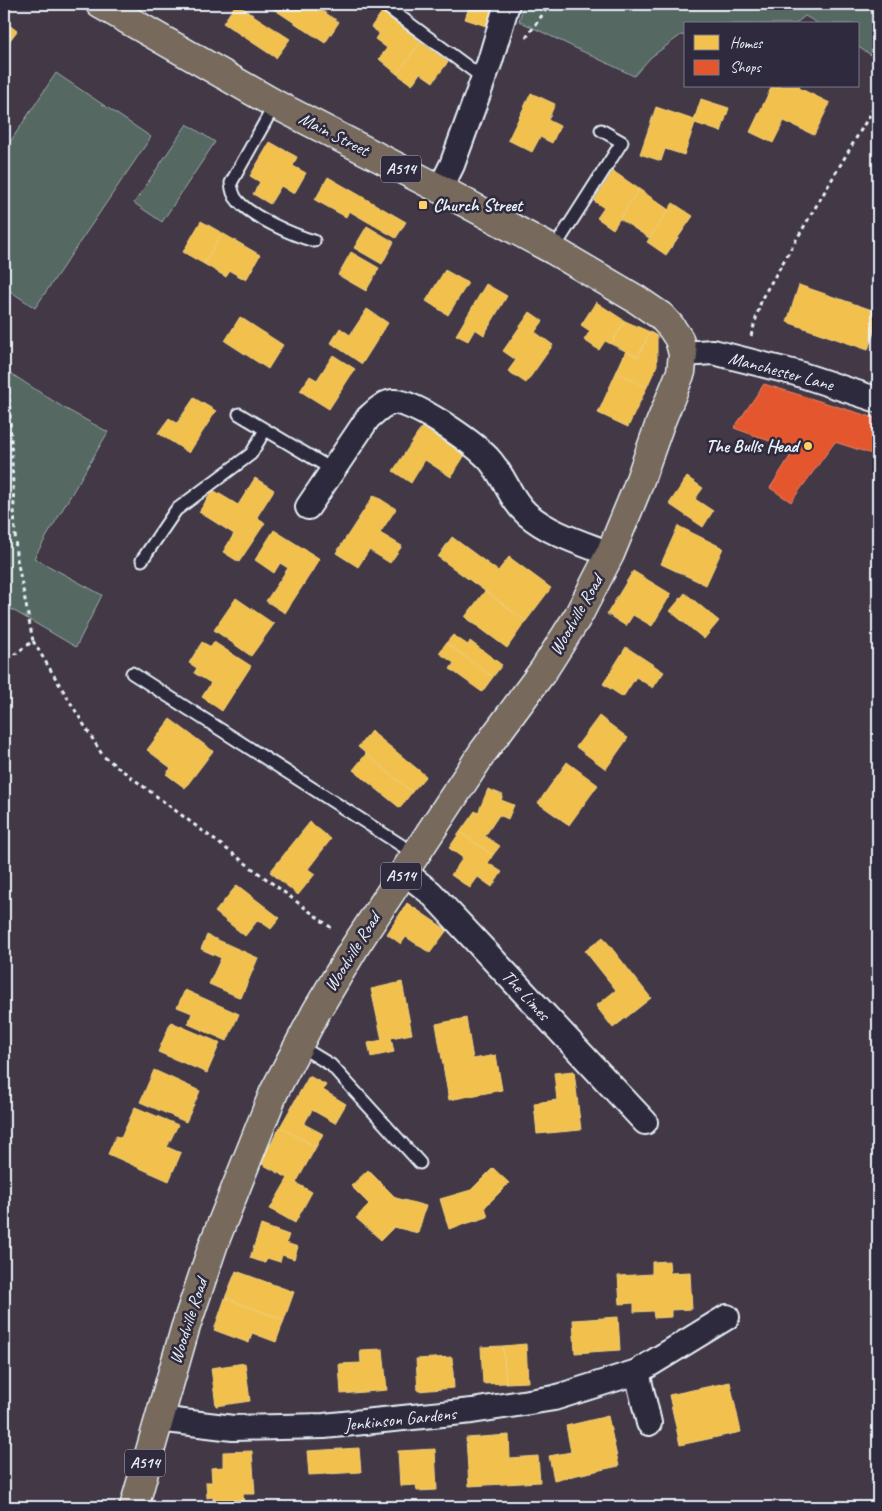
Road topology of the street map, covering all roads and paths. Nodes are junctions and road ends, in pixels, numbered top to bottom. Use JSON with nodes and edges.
{"nodes":[{"id":1,"x":100,"y":4,"type":"edge"},
{"id":2,"x":383,"y":4,"type":"edge"},
{"id":3,"x":507,"y":4,"type":"edge"},
{"id":4,"x":483,"y":78,"type":"junction"},
{"id":5,"x":878,"y":101,"type":"edge"},
{"id":6,"x":275,"y":104,"type":"junction"},
{"id":7,"x":601,"y":130,"type":"dead end"},
{"id":8,"x":440,"y":189,"type":"junction"},
{"id":9,"x":314,"y":242,"type":"dead end"},
{"id":10,"x":553,"y":250,"type":"junction"},
{"id":11,"x":683,"y":354,"type":"junction"},
{"id":12,"x":4,"y":359,"type":"edge"},
{"id":13,"x":744,"y":360,"type":"junction"},
{"id":14,"x":878,"y":400,"type":"edge"},
{"id":15,"x":239,"y":414,"type":"dead end"},
{"id":16,"x":265,"y":430,"type":"junction"},
{"id":17,"x":333,"y":470,"type":"junction"},
{"id":18,"x":308,"y":507,"type":"dead end"},
{"id":19,"x":610,"y":554,"type":"junction"},
{"id":20,"x":142,"y":560,"type":"dead end"},
{"id":21,"x":33,"y":641,"type":"junction"},
{"id":22,"x":4,"y":662,"type":"edge"},
{"id":23,"x":132,"y":673,"type":"dead end"},
{"id":24,"x":409,"y":862,"type":"junction"},
{"id":25,"x":356,"y":946,"type":"junction"},
{"id":26,"x":298,"y":1046,"type":"junction"},
{"id":27,"x":645,"y":1122,"type":"dead end"},
{"id":28,"x":420,"y":1163,"type":"dead end"},
{"id":29,"x":727,"y":1317,"type":"dead end"},
{"id":30,"x":637,"y":1372,"type":"junction"},
{"id":31,"x":158,"y":1419,"type":"junction"},
{"id":32,"x":649,"y":1423,"type":"dead end"},
{"id":33,"x":134,"y":1507,"type":"edge"}],
"edges":[{"from":1,"to":6,"type":"main road","name":"Main Street","number":"A514"},
{"from":2,"to":4,"type":"lane"},
{"from":3,"to":4,"type":"street"},
{"from":4,"to":8,"type":"street"},
{"from":5,"to":13,"type":"path"},
{"from":6,"to":8,"type":"main road","name":"Main Street","number":"A514"},
{"from":6,"to":9,"type":"lane"},
{"from":7,"to":10,"type":"lane"},
{"from":8,"to":10,"type":"main road","name":"Main Street","number":"A514"},
{"from":10,"to":11,"type":"main road","name":"Main Street","number":"A514"},
{"from":11,"to":13,"type":"street","name":"Manchester Lane"},
{"from":11,"to":19,"type":"main road","name":"Woodville Road","number":"A514"},
{"from":12,"to":21,"type":"path"},
{"from":13,"to":14,"type":"street","name":"Manchester Lane"},
{"from":15,"to":16,"type":"lane"},
{"from":16,"to":17,"type":"lane"},
{"from":16,"to":20,"type":"lane"},
{"from":17,"to":18,"type":"street"},
{"from":17,"to":19,"type":"street"},
{"from":19,"to":24,"type":"main road","name":"Woodville Road","number":"A514"},
{"from":21,"to":22,"type":"path"},
{"from":21,"to":25,"type":"path"},
{"from":23,"to":24,"type":"lane"},
{"from":24,"to":25,"type":"main road","name":"Woodville Road","number":"A514"},
{"from":24,"to":27,"type":"street","name":"The Limes"},
{"from":25,"to":26,"type":"main road","name":"Woodville Road","number":"A514"},
{"from":26,"to":28,"type":"lane"},
{"from":26,"to":31,"type":"main road","name":"Woodville Road","number":"A514"},
{"from":29,"to":30,"type":"street","name":"Jenkinson Gardens"},
{"from":30,"to":31,"type":"street","name":"Jenkinson Gardens"},
{"from":30,"to":32,"type":"street"},
{"from":31,"to":33,"type":"main road","name":"Woodville Road","number":"A514"}]}
